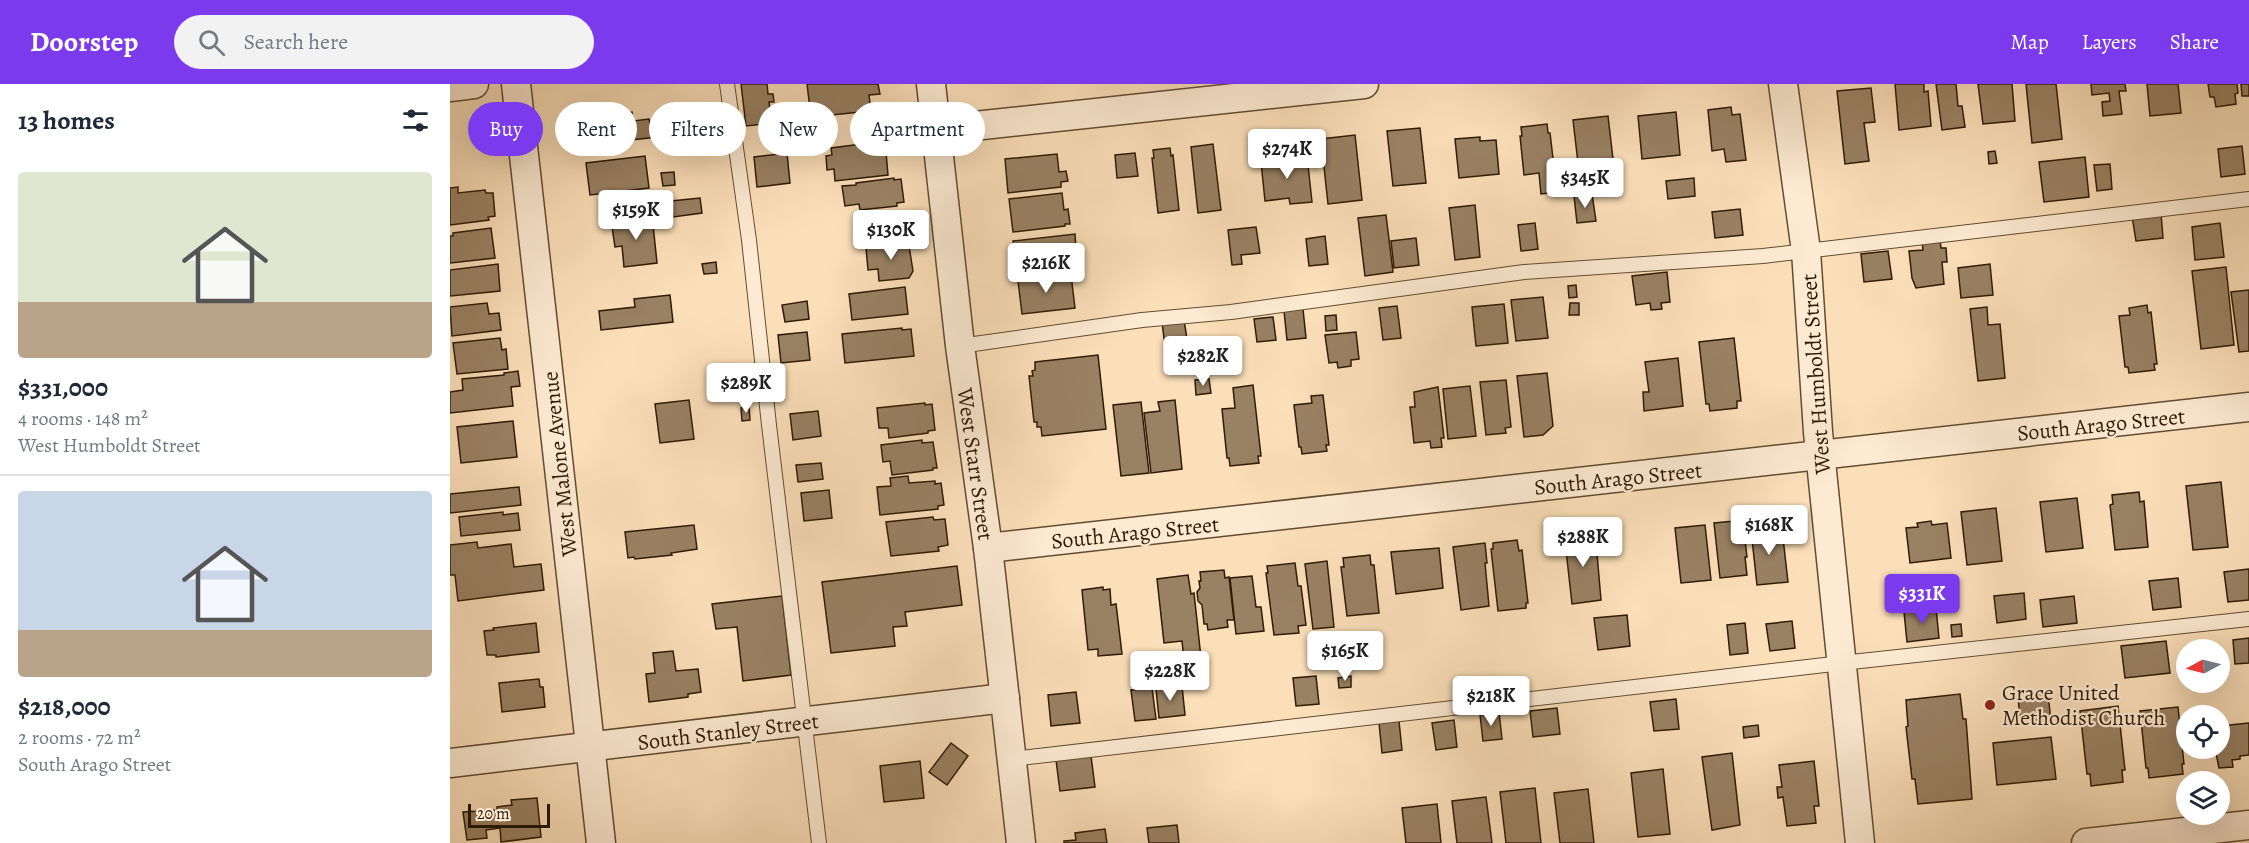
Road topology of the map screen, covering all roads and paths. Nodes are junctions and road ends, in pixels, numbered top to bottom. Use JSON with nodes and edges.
{"nodes":[{"id":1,"x":474,"y":84,"type":"edge"},
{"id":2,"x":516,"y":84,"type":"edge"},
{"id":3,"x":727,"y":84,"type":"edge"},
{"id":4,"x":931,"y":84,"type":"edge"},
{"id":5,"x":1365,"y":84,"type":"edge"},
{"id":6,"x":1783,"y":84,"type":"edge"},
{"id":7,"x":450,"y":87,"type":"edge"},
{"id":8,"x":933,"y":102,"type":"edge"},
{"id":9,"x":985,"y":125,"type":"edge"},
{"id":10,"x":940,"y":156,"type":"edge"},
{"id":11,"x":2249,"y":200,"type":"edge"},
{"id":12,"x":1806,"y":251,"type":"junction"},
{"id":13,"x":960,"y":346,"type":"junction"},
{"id":14,"x":2249,"y":407,"type":"edge"},
{"id":15,"x":1821,"y":455,"type":"junction"},
{"id":16,"x":988,"y":548,"type":"junction"},
{"id":17,"x":2249,"y":619,"type":"edge"},
{"id":18,"x":1842,"y":663,"type":"junction"},
{"id":19,"x":1005,"y":698,"type":"junction"},
{"id":20,"x":806,"y":722,"type":"junction"},
{"id":21,"x":590,"y":748,"type":"junction"},
{"id":22,"x":1012,"y":759,"type":"junction"},
{"id":23,"x":450,"y":764,"type":"edge"},
{"id":24,"x":2249,"y":825,"type":"edge"},
{"id":25,"x":601,"y":843,"type":"edge"},
{"id":26,"x":819,"y":843,"type":"edge"},
{"id":27,"x":1022,"y":843,"type":"edge"},
{"id":28,"x":1860,"y":843,"type":"edge"},
{"id":29,"x":2086,"y":843,"type":"edge"}],
"edges":[{"from":1,"to":7,"type":"street"},
{"from":2,"to":21,"type":"street","name":"West Malone Avenue"},
{"from":3,"to":20,"type":"lane"},
{"from":4,"to":8,"type":"street","name":"West Starr Street"},
{"from":5,"to":9,"type":"street"},
{"from":6,"to":12,"type":"street","name":"West Humboldt Street"},
{"from":10,"to":13,"type":"street","name":"West Starr Street"},
{"from":11,"to":12,"type":"lane"},
{"from":12,"to":13,"type":"lane"},
{"from":12,"to":15,"type":"street","name":"West Humboldt Street"},
{"from":13,"to":16,"type":"street","name":"West Starr Street"},
{"from":14,"to":15,"type":"street","name":"South Arago Street"},
{"from":15,"to":16,"type":"street","name":"South Arago Street"},
{"from":15,"to":18,"type":"street","name":"West Humboldt Street"},
{"from":16,"to":19,"type":"street","name":"West Starr Street"},
{"from":17,"to":18,"type":"lane"},
{"from":18,"to":22,"type":"lane"},
{"from":18,"to":28,"type":"street","name":"West Humboldt Street"},
{"from":19,"to":20,"type":"street","name":"South Stanley Street"},
{"from":19,"to":22,"type":"street","name":"West Starr Street"},
{"from":20,"to":21,"type":"street","name":"South Stanley Street"},
{"from":20,"to":26,"type":"lane"},
{"from":21,"to":23,"type":"street","name":"South Stanley Street"},
{"from":21,"to":25,"type":"street","name":"West Malone Avenue"},
{"from":22,"to":27,"type":"street","name":"West Starr Street"},
{"from":24,"to":29,"type":"street"}]}
